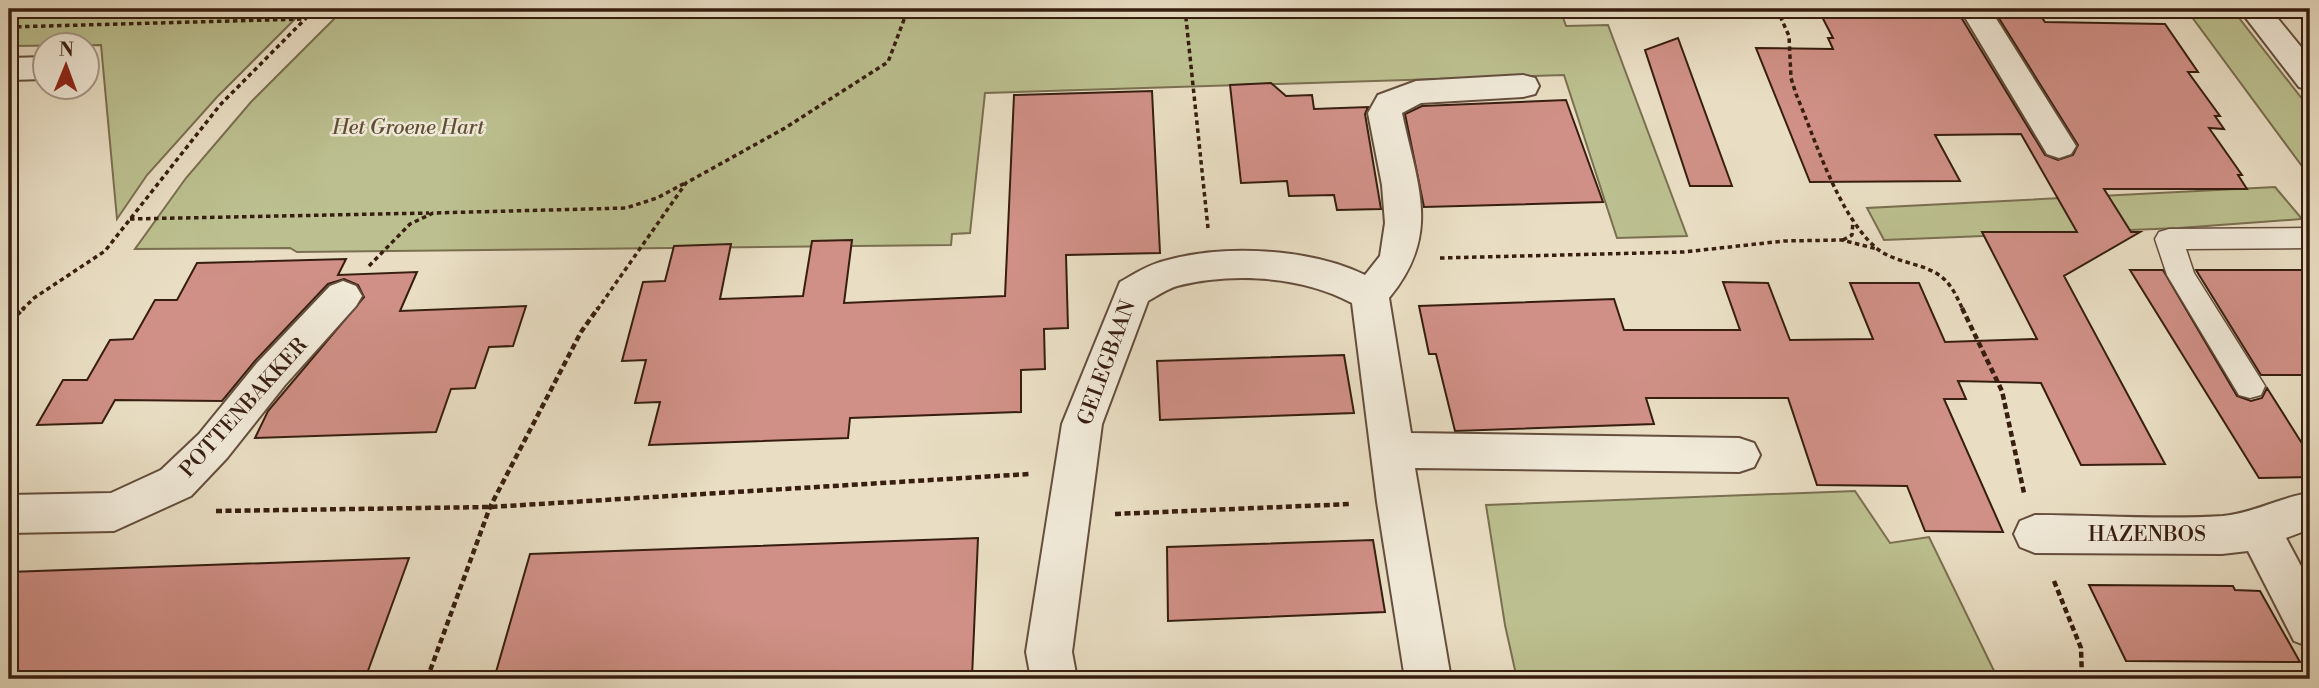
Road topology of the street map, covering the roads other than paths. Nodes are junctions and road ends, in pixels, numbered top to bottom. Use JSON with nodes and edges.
{"nodes":[{"id":1,"x":1975,"y":9,"type":"edge"},
{"id":2,"x":2254,"y":9,"type":"edge"},
{"id":3,"x":32,"y":68,"type":"edge"},
{"id":4,"x":9,"y":69,"type":"edge"},
{"id":5,"x":2310,"y":79,"type":"edge"},
{"id":6,"x":1523,"y":86,"type":"dead end"},
{"id":7,"x":2059,"y":146,"type":"dead end"},
{"id":8,"x":2310,"y":238,"type":"edge"},
{"id":9,"x":1370,"y":295,"type":"junction"},
{"id":10,"x":343,"y":296,"type":"road end"},
{"id":11,"x":2250,"y":386,"type":"dead end"},
{"id":12,"x":1393,"y":450,"type":"junction"},
{"id":13,"x":1739,"y":455,"type":"dead end"},
{"id":14,"x":2310,"y":511,"type":"edge"},
{"id":15,"x":9,"y":514,"type":"edge"},
{"id":16,"x":2259,"y":530,"type":"junction"},
{"id":17,"x":2035,"y":534,"type":"road end"},
{"id":18,"x":2310,"y":626,"type":"edge"},
{"id":19,"x":1054,"y":679,"type":"edge"},
{"id":20,"x":1428,"y":679,"type":"edge"}],
"edges":[{"from":1,"to":7,"type":"street"},
{"from":2,"to":5,"type":"street"},
{"from":3,"to":4,"type":"street"},
{"from":6,"to":9,"type":"street"},
{"from":8,"to":11,"type":"lane"},
{"from":9,"to":12,"type":"street"},
{"from":9,"to":19,"type":"street","name":"GELEGBAAN"},
{"from":10,"to":15,"type":"street","name":"POTTENBAKKER"},
{"from":12,"to":13,"type":"street"},
{"from":12,"to":20,"type":"street"},
{"from":14,"to":16,"type":"street","name":"HAZENBOS"},
{"from":16,"to":17,"type":"street","name":"HAZENBOS"},
{"from":16,"to":18,"type":"street"}]}
